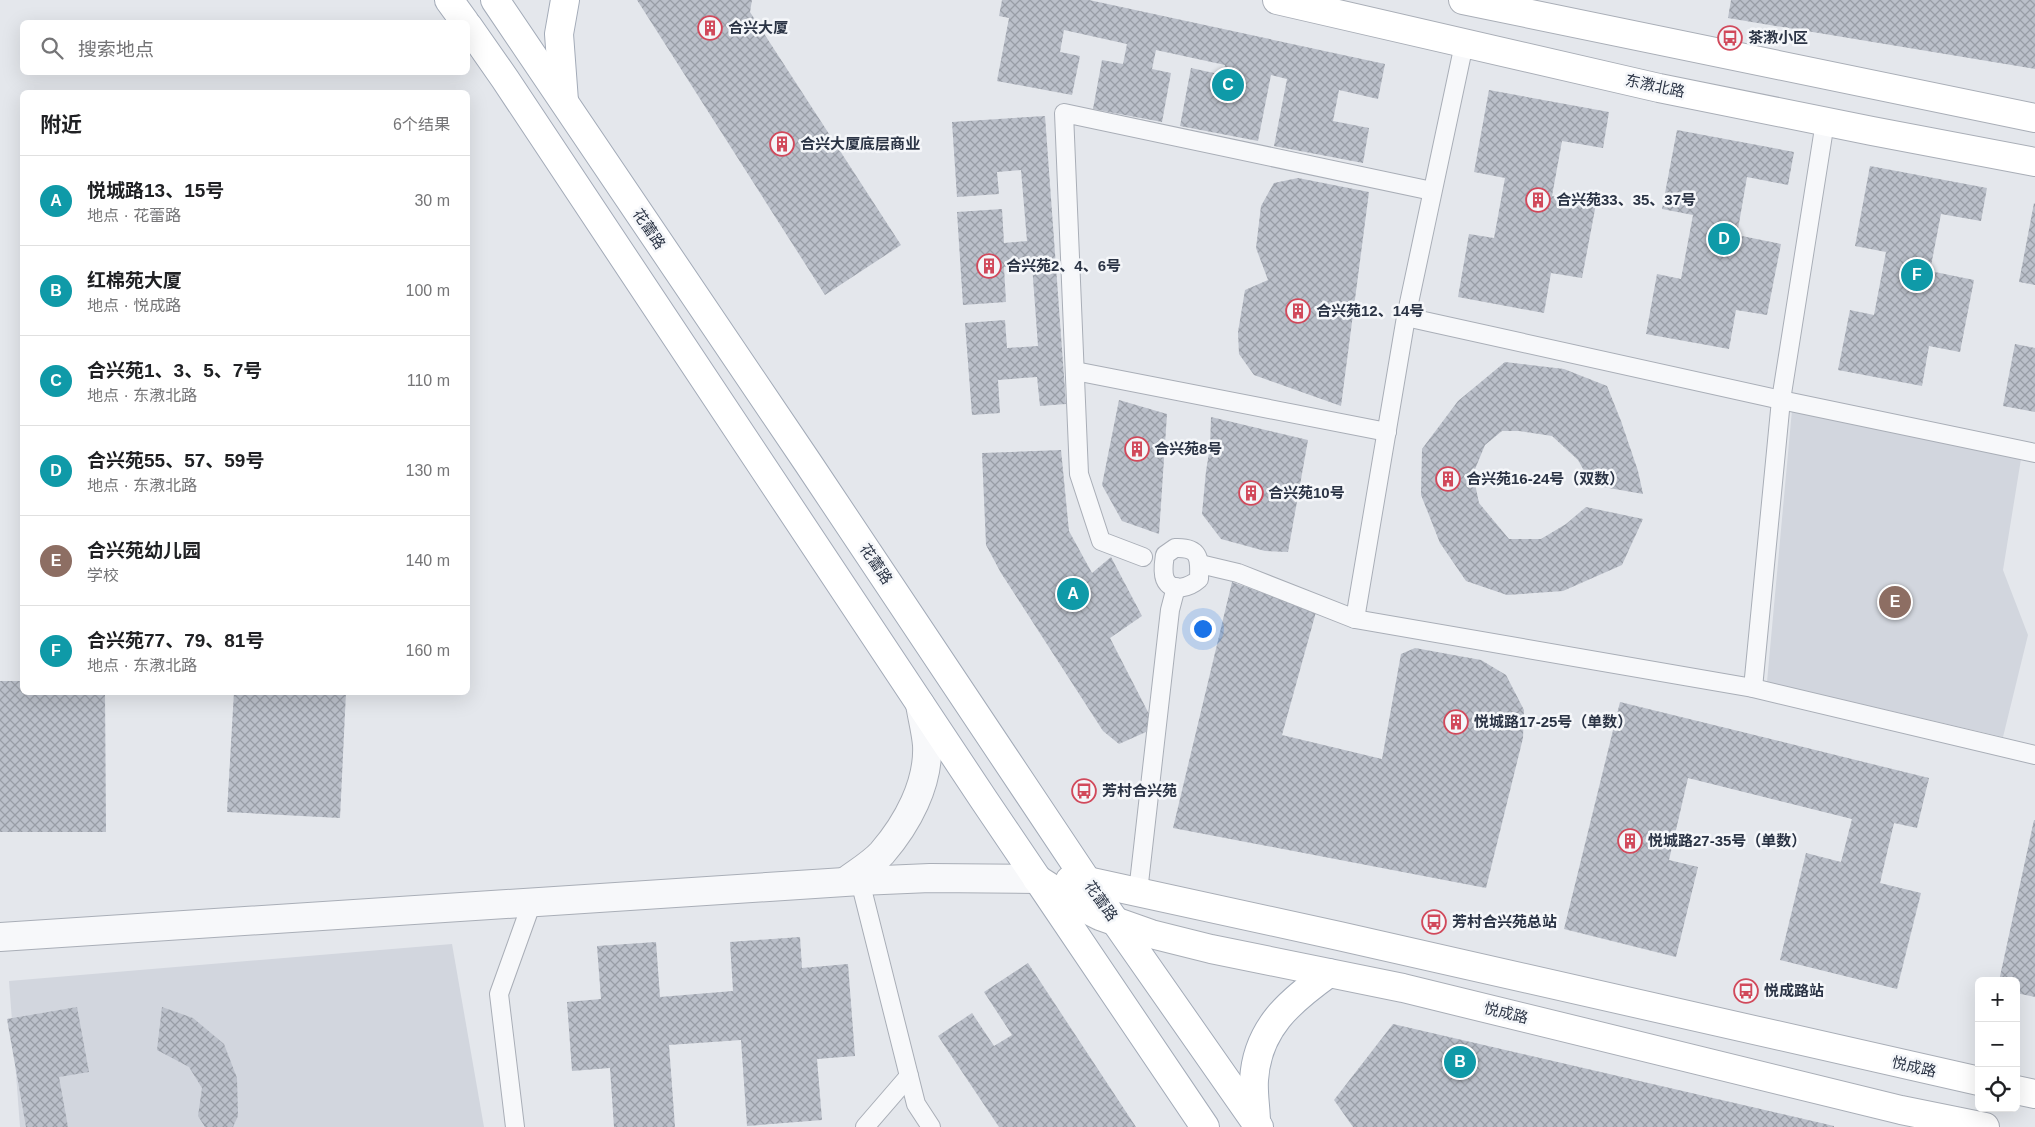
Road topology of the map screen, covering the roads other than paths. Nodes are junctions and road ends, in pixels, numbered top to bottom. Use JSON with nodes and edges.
{"nodes":[{"id":1,"x":449,"y":0,"type":"edge"},
{"id":2,"x":494,"y":0,"type":"edge"},
{"id":3,"x":565,"y":0,"type":"edge"},
{"id":4,"x":1277,"y":0,"type":"edge"},
{"id":5,"x":1463,"y":0,"type":"edge"},
{"id":6,"x":464,"y":20,"type":"edge"},
{"id":7,"x":470,"y":29,"type":"edge"},
{"id":8,"x":1464,"y":44,"type":"junction"},
{"id":9,"x":564,"y":103,"type":"junction"},
{"id":10,"x":2035,"y":118,"type":"edge"},
{"id":11,"x":1825,"y":122,"type":"junction"},
{"id":12,"x":2035,"y":162,"type":"edge"},
{"id":13,"x":1432,"y":191,"type":"junction"},
{"id":14,"x":1406,"y":317,"type":"junction"},
{"id":15,"x":1075,"y":371,"type":"junction"},
{"id":16,"x":1781,"y":400,"type":"junction"},
{"id":17,"x":1387,"y":432,"type":"junction"},
{"id":18,"x":2035,"y":453,"type":"edge"},
{"id":19,"x":1164,"y":563,"type":"junction"},
{"id":20,"x":1200,"y":564,"type":"junction"},
{"id":21,"x":1176,"y":587,"type":"junction"},
{"id":22,"x":1355,"y":619,"type":"junction"},
{"id":23,"x":1753,"y":688,"type":"junction"},
{"id":24,"x":920,"y":704,"type":"junction"},
{"id":25,"x":2035,"y":755,"type":"edge"},
{"id":26,"x":1037,"y":879,"type":"junction"},
{"id":27,"x":853,"y":881,"type":"junction"},
{"id":28,"x":1088,"y":881,"type":"junction"},
{"id":29,"x":1138,"y":892,"type":"junction"},
{"id":30,"x":532,"y":902,"type":"junction"},
{"id":31,"x":1115,"y":921,"type":"junction"},
{"id":32,"x":0,"y":937,"type":"edge"},
{"id":33,"x":1329,"y":973,"type":"junction"},
{"id":34,"x":909,"y":1076,"type":"junction"},
{"id":35,"x":1975,"y":1080,"type":"edge"},
{"id":36,"x":2020,"y":1091,"type":"edge"},
{"id":37,"x":2035,"y":1094,"type":"edge"},
{"id":38,"x":1258,"y":1125,"type":"edge"},
{"id":39,"x":515,"y":1127,"type":"edge"},
{"id":40,"x":865,"y":1127,"type":"edge"},
{"id":41,"x":931,"y":1127,"type":"edge"},
{"id":42,"x":1206,"y":1127,"type":"edge"},
{"id":43,"x":1985,"y":1127,"type":"edge"}],
"edges":[{"from":1,"to":6,"type":"main road"},
{"from":2,"to":9,"type":"main road","name":"花蕾路"},
{"from":3,"to":9,"type":"main road"},
{"from":4,"to":8,"type":"main road","name":"东漖北路"},
{"from":5,"to":10,"type":"main road"},
{"from":7,"to":24,"type":"main road"},
{"from":8,"to":11,"type":"main road","name":"东漖北路"},
{"from":8,"to":13,"type":"lane"},
{"from":9,"to":28,"type":"main road","name":"花蕾路"},
{"from":11,"to":12,"type":"main road","name":"东漖北路"},
{"from":11,"to":16,"type":"lane"},
{"from":13,"to":14,"type":"lane"},
{"from":13,"to":15,"type":"lane"},
{"from":14,"to":16,"type":"lane"},
{"from":14,"to":17,"type":"lane"},
{"from":15,"to":17,"type":"lane"},
{"from":15,"to":19,"type":"lane"},
{"from":16,"to":18,"type":"lane"},
{"from":16,"to":23,"type":"lane"},
{"from":17,"to":22,"type":"lane"},
{"from":19,"to":20,"type":"lane"},
{"from":19,"to":21,"type":"lane"},
{"from":20,"to":21,"type":"lane"},
{"from":20,"to":22,"type":"lane"},
{"from":21,"to":29,"type":"lane"},
{"from":22,"to":23,"type":"lane"},
{"from":23,"to":25,"type":"lane"},
{"from":24,"to":26,"type":"main road"},
{"from":24,"to":27,"type":"street"},
{"from":26,"to":27,"type":"street"},
{"from":26,"to":28,"type":"main road","name":"悦成路"},
{"from":26,"to":31,"type":"main road","name":"悦成路"},
{"from":26,"to":42,"type":"main road"},
{"from":27,"to":30,"type":"street"},
{"from":27,"to":34,"type":"lane"},
{"from":28,"to":29,"type":"main road","name":"悦成路"},
{"from":28,"to":31,"type":"main road","name":"花蕾路"},
{"from":29,"to":35,"type":"main road","name":"悦成路"},
{"from":30,"to":32,"type":"street"},
{"from":30,"to":39,"type":"lane"},
{"from":31,"to":33,"type":"main road","name":"悦成路"},
{"from":31,"to":38,"type":"main road","name":"花蕾路"},
{"from":33,"to":38,"type":"main road"},
{"from":33,"to":43,"type":"main road","name":"悦成路"},
{"from":34,"to":40,"type":"lane"},
{"from":34,"to":41,"type":"lane"},
{"from":36,"to":37,"type":"main road"}]}
